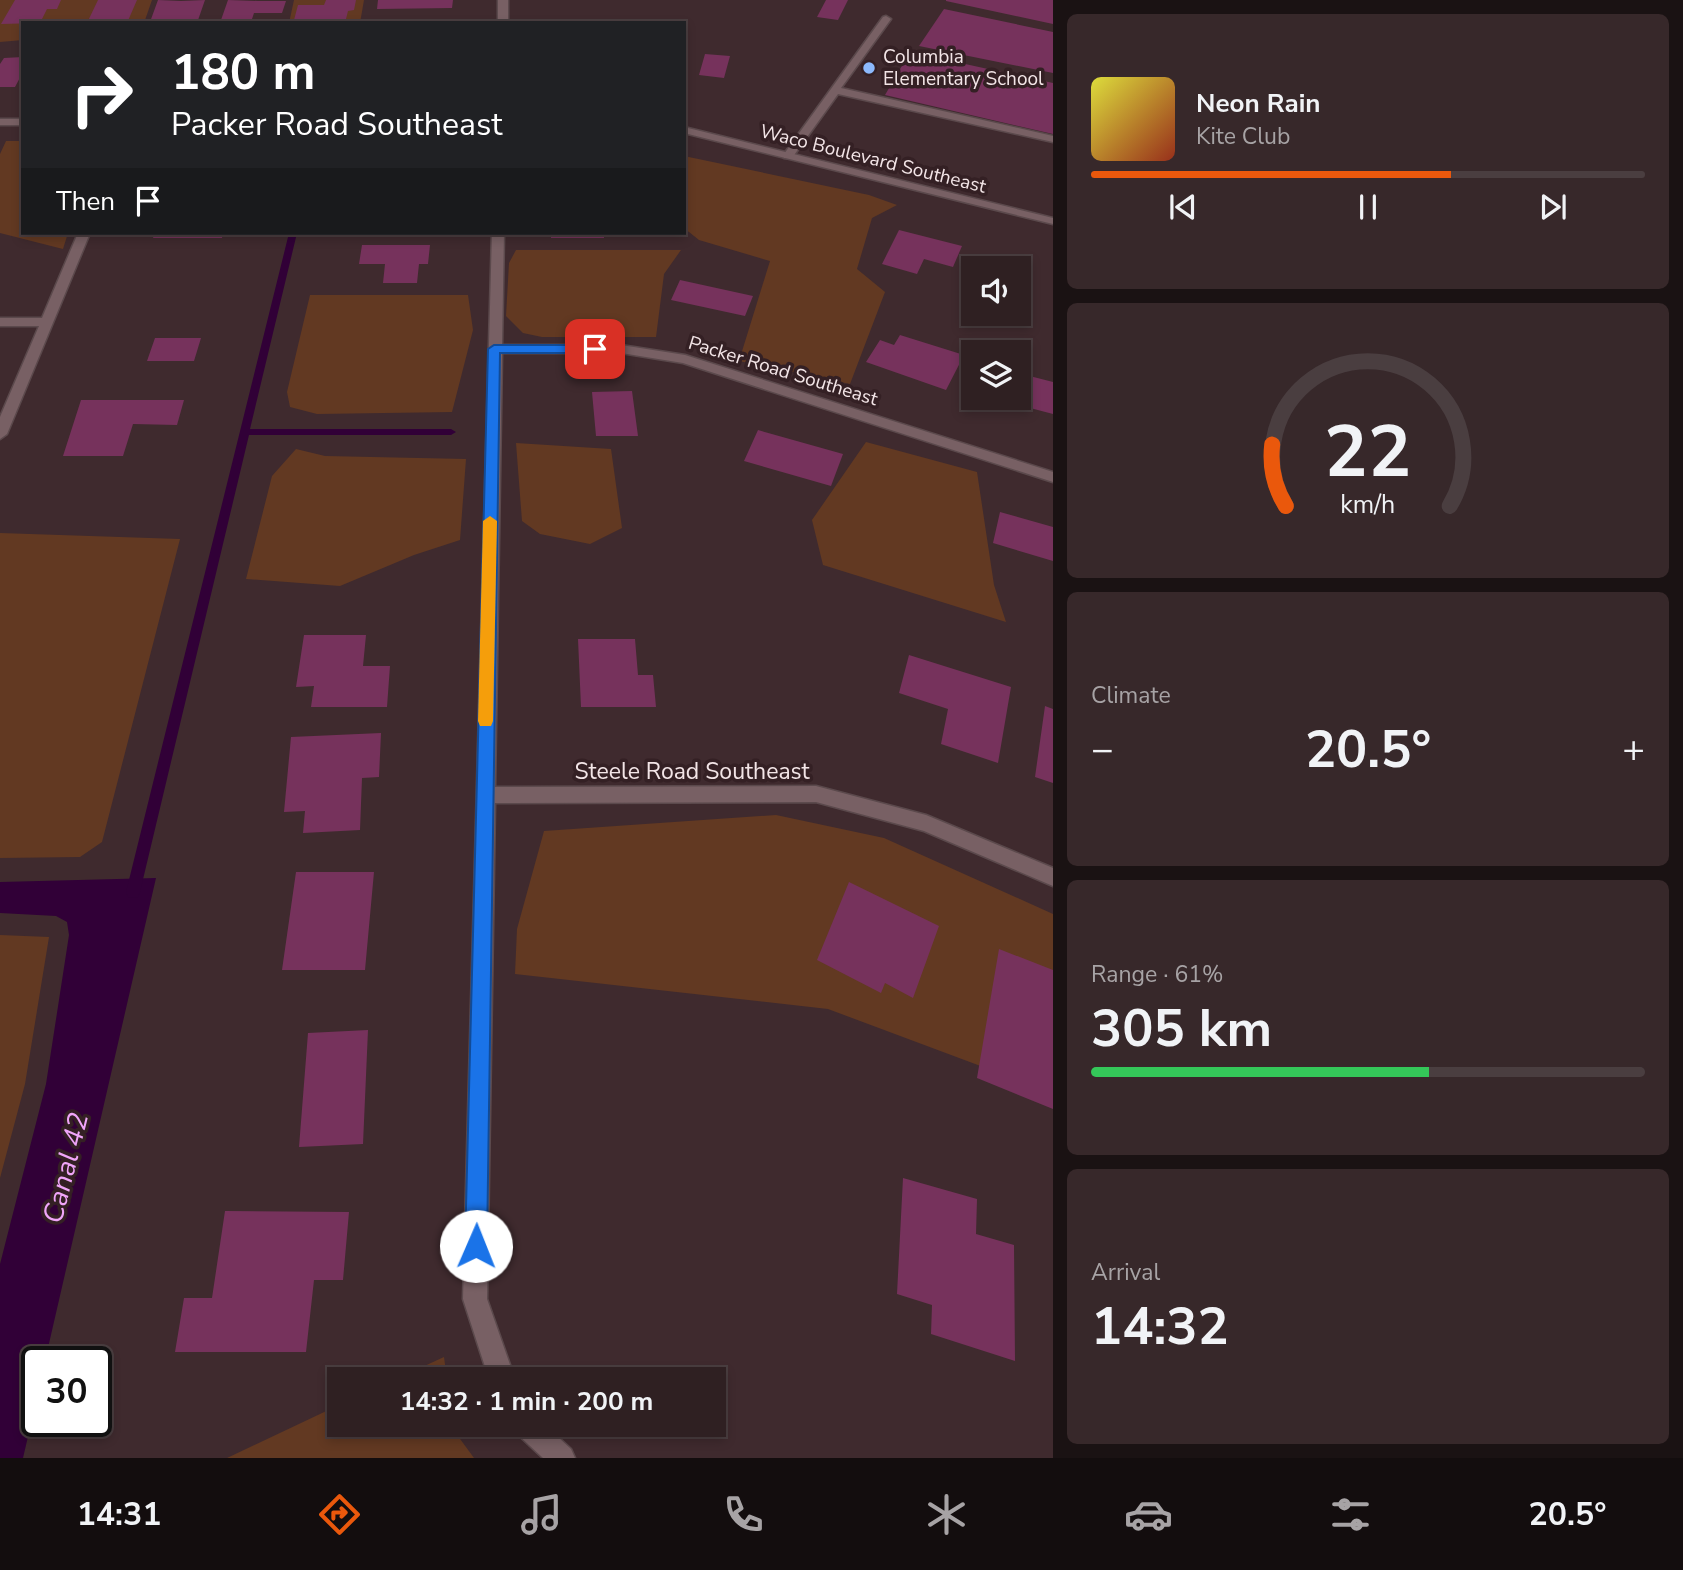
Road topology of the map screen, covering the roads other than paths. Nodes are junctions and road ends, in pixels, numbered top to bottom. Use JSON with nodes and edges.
{"nodes":[{"id":1,"x":503,"y":0,"type":"edge"},
{"id":2,"x":886,"y":19,"type":"dead end"},
{"id":3,"x":503,"y":21,"type":"edge"},
{"id":4,"x":835,"y":90,"type":"junction"},
{"id":5,"x":0,"y":122,"type":"edge"},
{"id":6,"x":21,"y":122,"type":"edge"},
{"id":7,"x":686,"y":130,"type":"edge"},
{"id":8,"x":1053,"y":139,"type":"edge"},
{"id":9,"x":788,"y":156,"type":"junction"},
{"id":10,"x":1053,"y":221,"type":"edge"},
{"id":11,"x":83,"y":235,"type":"edge"},
{"id":12,"x":498,"y":235,"type":"edge"},
{"id":13,"x":47,"y":321,"type":"junction"},
{"id":14,"x":0,"y":322,"type":"edge"},
{"id":15,"x":494,"y":349,"type":"junction"},
{"id":16,"x":0,"y":434,"type":"edge"},
{"id":17,"x":1053,"y":477,"type":"edge"},
{"id":18,"x":484,"y":795,"type":"junction"},
{"id":19,"x":1053,"y":877,"type":"edge"},
{"id":20,"x":498,"y":1367,"type":"edge"},
{"id":21,"x":539,"y":1437,"type":"edge"},
{"id":22,"x":562,"y":1458,"type":"edge"}],
"edges":[{"from":1,"to":3,"type":"street"},
{"from":2,"to":4,"type":"street"},
{"from":4,"to":8,"type":"street"},
{"from":4,"to":9,"type":"street"},
{"from":5,"to":6,"type":"street"},
{"from":7,"to":9,"type":"street","name":"Waco Boulevard Southeast"},
{"from":9,"to":10,"type":"street","name":"Waco Boulevard Southeast"},
{"from":11,"to":13,"type":"street"},
{"from":12,"to":15,"type":"street"},
{"from":13,"to":14,"type":"street"},
{"from":13,"to":16,"type":"street"},
{"from":15,"to":17,"type":"street","name":"Packer Road Southeast"},
{"from":15,"to":18,"type":"street"},
{"from":18,"to":19,"type":"street","name":"Steele Road Southeast"},
{"from":18,"to":20,"type":"street"},
{"from":21,"to":22,"type":"street"}]}
